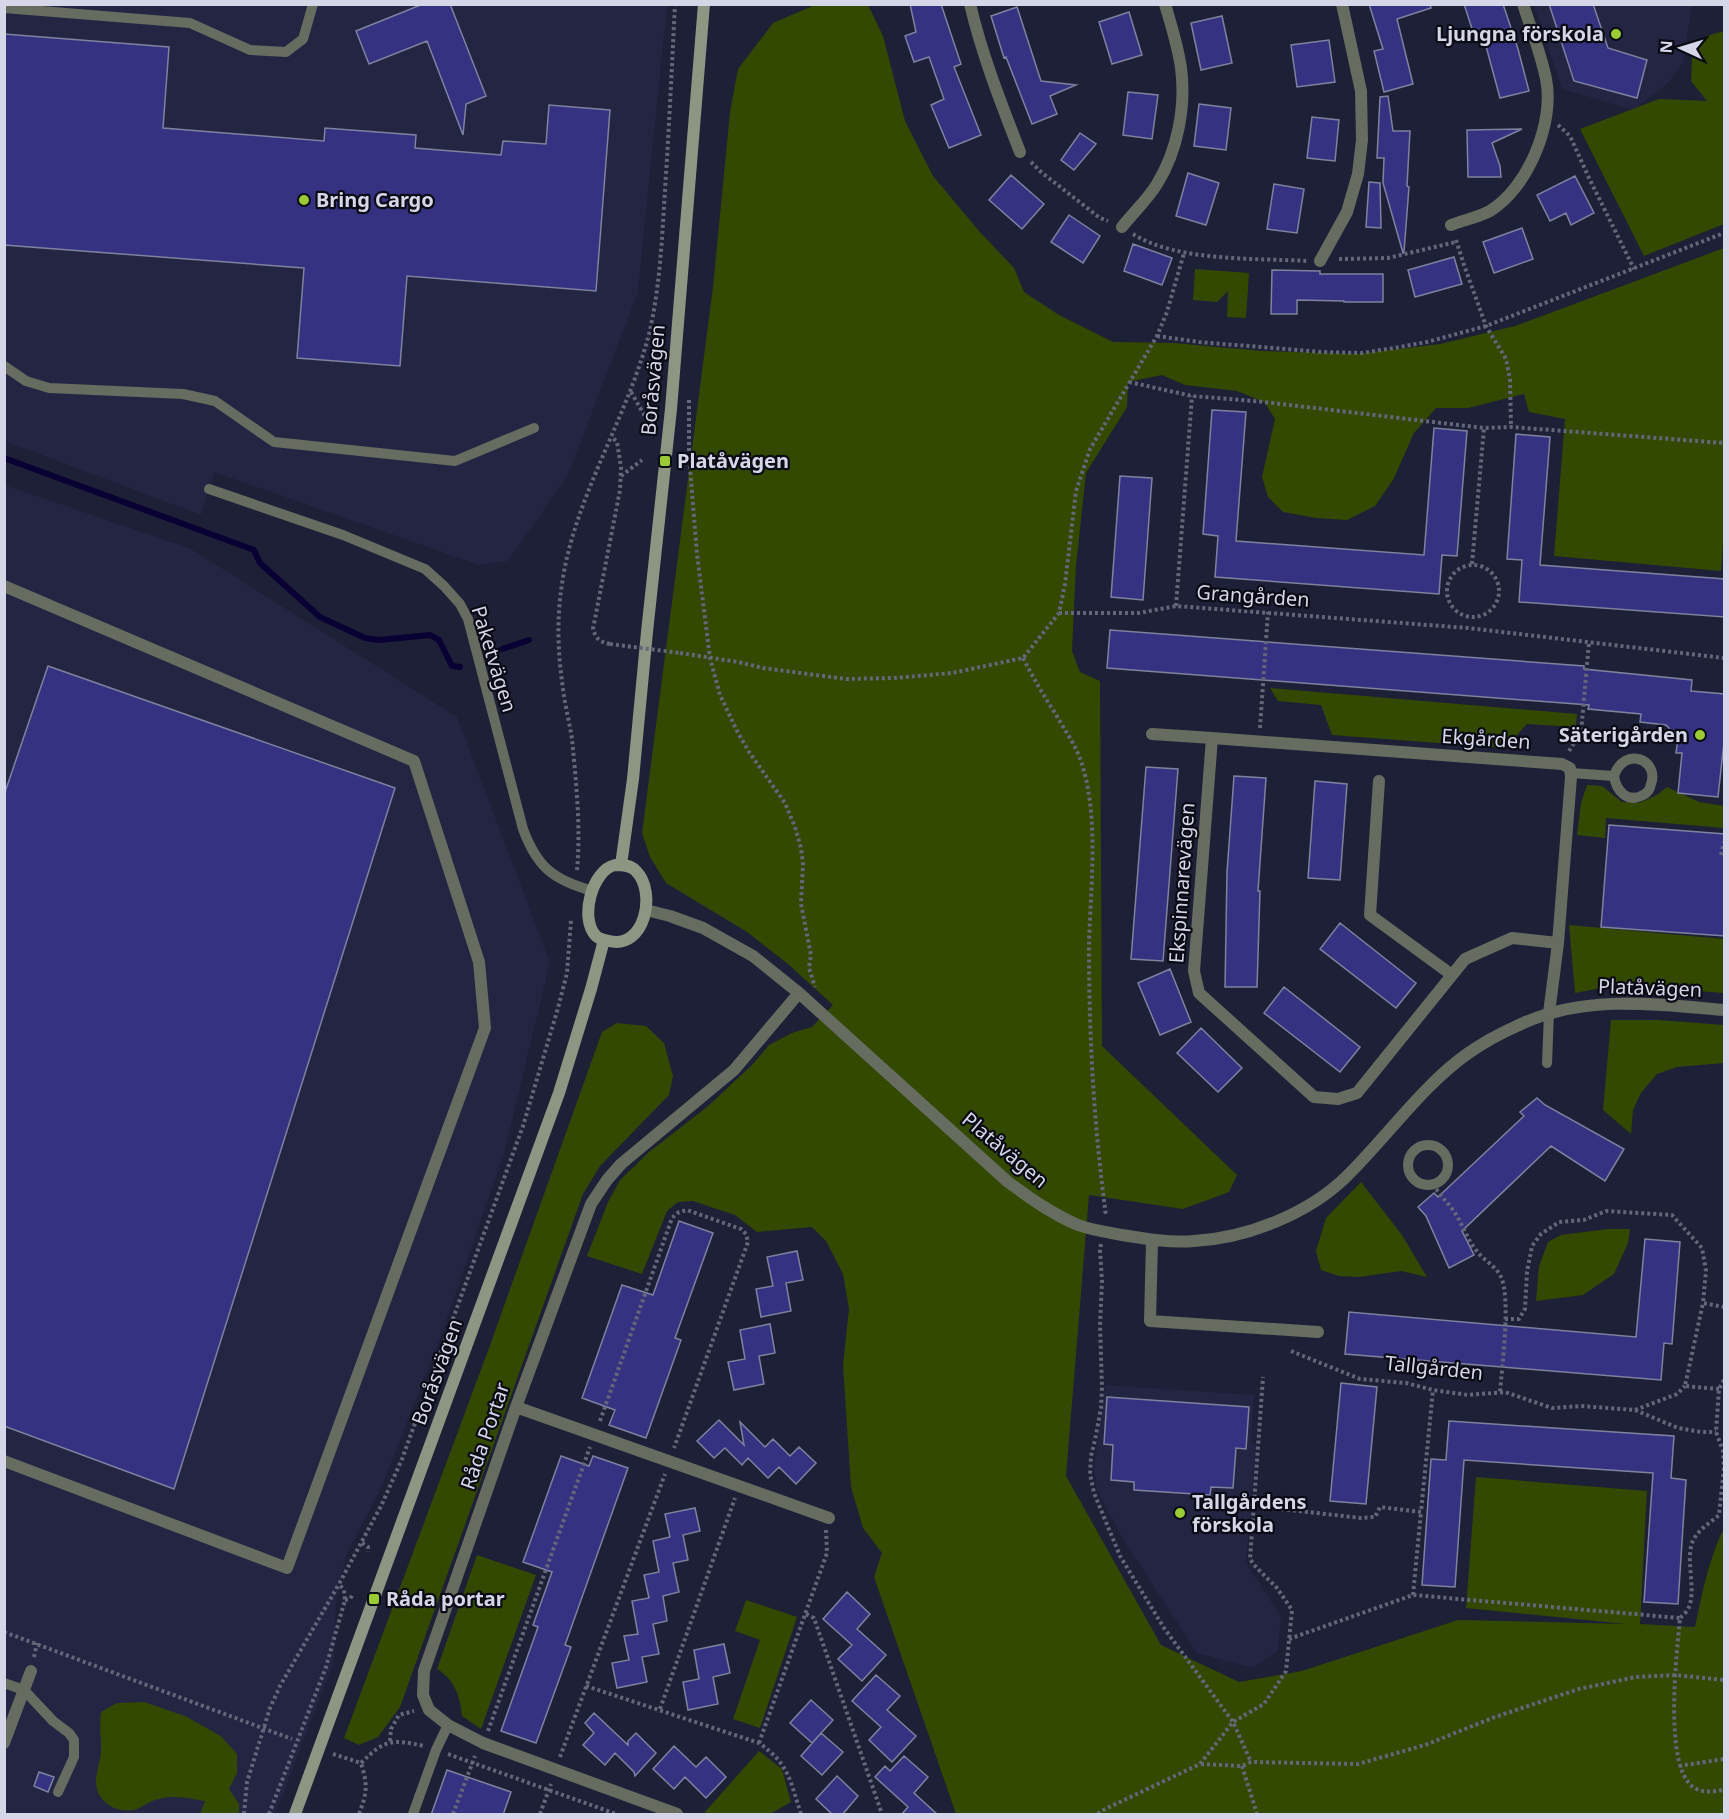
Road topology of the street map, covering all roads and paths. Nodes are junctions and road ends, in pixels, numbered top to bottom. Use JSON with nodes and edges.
{"nodes":[{"id":1,"x":313,"y":4,"type":"edge"},
{"id":2,"x":675,"y":4,"type":"edge"},
{"id":3,"x":704,"y":4,"type":"edge"},
{"id":4,"x":970,"y":4,"type":"edge"},
{"id":5,"x":1165,"y":4,"type":"edge"},
{"id":6,"x":1342,"y":4,"type":"edge"},
{"id":7,"x":1523,"y":4,"type":"edge"},
{"id":8,"x":4,"y":8,"type":"edge"},
{"id":9,"x":1545,"y":121,"type":"junction"},
{"id":10,"x":1020,"y":152,"type":"joint"},
{"id":11,"x":1451,"y":225,"type":"joint"},
{"id":12,"x":1122,"y":226,"type":"junction"},
{"id":13,"x":1725,"y":233,"type":"edge"},
{"id":14,"x":1457,"y":242,"type":"junction"},
{"id":15,"x":1184,"y":253,"type":"junction"},
{"id":16,"x":1320,"y":261,"type":"junction"},
{"id":17,"x":1634,"y":270,"type":"junction"},
{"id":18,"x":1486,"y":326,"type":"junction"},
{"id":19,"x":1157,"y":336,"type":"junction"},
{"id":20,"x":4,"y":366,"type":"edge"},
{"id":21,"x":1129,"y":382,"type":"junction"},
{"id":22,"x":631,"y":392,"type":"junction"},
{"id":23,"x":1192,"y":396,"type":"junction"},
{"id":24,"x":646,"y":418,"type":"dead end"},
{"id":25,"x":1510,"y":427,"type":"junction"},
{"id":26,"x":534,"y":428,"type":"dead end"},
{"id":27,"x":1484,"y":428,"type":"junction"},
{"id":28,"x":612,"y":437,"type":"junction"},
{"id":29,"x":1725,"y":443,"type":"edge"},
{"id":30,"x":684,"y":451,"type":"dead end"},
{"id":31,"x":642,"y":460,"type":"dead end"},
{"id":32,"x":621,"y":477,"type":"junction"},
{"id":33,"x":209,"y":489,"type":"dead end"},
{"id":34,"x":1472,"y":564,"type":"junction"},
{"id":35,"x":4,"y":586,"type":"edge"},
{"id":36,"x":1176,"y":606,"type":"junction"},
{"id":37,"x":1268,"y":612,"type":"junction"},
{"id":38,"x":1059,"y":613,"type":"junction"},
{"id":39,"x":1469,"y":617,"type":"junction"},
{"id":40,"x":1468,"y":628,"type":"junction"},
{"id":41,"x":1589,"y":642,"type":"junction"},
{"id":42,"x":710,"y":658,"type":"junction"},
{"id":43,"x":1023,"y":658,"type":"junction"},
{"id":44,"x":1725,"y":658,"type":"edge"},
{"id":45,"x":1152,"y":734,"type":"dead end"},
{"id":46,"x":1212,"y":738,"type":"junction"},
{"id":47,"x":1259,"y":742,"type":"junction"},
{"id":48,"x":1566,"y":768,"type":"junction"},
{"id":49,"x":1614,"y":776,"type":"dead end"},
{"id":50,"x":1379,"y":781,"type":"dead end"},
{"id":51,"x":1725,"y":842,"type":"edge"},
{"id":52,"x":1721,"y":855,"type":"dead end"},
{"id":53,"x":621,"y":865,"type":"junction"},
{"id":54,"x":576,"y":885,"type":"junction"},
{"id":55,"x":592,"y":891,"type":"junction"},
{"id":56,"x":646,"y":910,"type":"junction"},
{"id":57,"x":604,"y":940,"type":"junction"},
{"id":58,"x":1558,"y":943,"type":"junction"},
{"id":59,"x":1452,"y":975,"type":"junction"},
{"id":60,"x":799,"y":993,"type":"junction"},
{"id":61,"x":815,"y":1007,"type":"junction"},
{"id":62,"x":1725,"y":1010,"type":"edge"},
{"id":63,"x":1549,"y":1013,"type":"junction"},
{"id":64,"x":1547,"y":1063,"type":"dead end"},
{"id":65,"x":1433,"y":1184,"type":"dead end"},
{"id":66,"x":1104,"y":1232,"type":"junction"},
{"id":67,"x":1152,"y":1241,"type":"junction"},
{"id":68,"x":1703,"y":1303,"type":"junction"},
{"id":69,"x":1725,"y":1307,"type":"edge"},
{"id":70,"x":1505,"y":1319,"type":"junction"},
{"id":71,"x":1318,"y":1332,"type":"dead end"},
{"id":72,"x":1291,"y":1351,"type":"dead end"},
{"id":73,"x":1263,"y":1377,"type":"dead end"},
{"id":74,"x":1725,"y":1380,"type":"edge"},
{"id":75,"x":1685,"y":1386,"type":"junction"},
{"id":76,"x":1719,"y":1389,"type":"junction"},
{"id":77,"x":1432,"y":1390,"type":"junction"},
{"id":78,"x":1500,"y":1392,"type":"junction"},
{"id":79,"x":516,"y":1407,"type":"junction"},
{"id":80,"x":1635,"y":1410,"type":"junction"},
{"id":81,"x":1716,"y":1432,"type":"junction"},
{"id":82,"x":595,"y":1435,"type":"junction"},
{"id":83,"x":4,"y":1461,"type":"edge"},
{"id":84,"x":670,"y":1461,"type":"junction"},
{"id":85,"x":1725,"y":1468,"type":"edge"},
{"id":86,"x":739,"y":1486,"type":"junction"},
{"id":87,"x":1281,"y":1509,"type":"dead end"},
{"id":88,"x":1421,"y":1512,"type":"junction"},
{"id":89,"x":1722,"y":1516,"type":"edge"},
{"id":90,"x":829,"y":1518,"type":"joint"},
{"id":91,"x":362,"y":1543,"type":"junction"},
{"id":92,"x":368,"y":1552,"type":"dead end"},
{"id":93,"x":339,"y":1584,"type":"junction"},
{"id":94,"x":353,"y":1594,"type":"dead end"},
{"id":95,"x":1413,"y":1595,"type":"junction"},
{"id":96,"x":345,"y":1600,"type":"junction"},
{"id":97,"x":806,"y":1614,"type":"junction"},
{"id":98,"x":1680,"y":1618,"type":"junction"},
{"id":99,"x":4,"y":1632,"type":"edge"},
{"id":100,"x":1289,"y":1639,"type":"junction"},
{"id":101,"x":31,"y":1671,"type":"dead end"},
{"id":102,"x":1675,"y":1675,"type":"junction"},
{"id":103,"x":1725,"y":1680,"type":"edge"},
{"id":104,"x":4,"y":1683,"type":"edge"},
{"id":105,"x":586,"y":1686,"type":"junction"},
{"id":106,"x":24,"y":1690,"type":"junction"},
{"id":107,"x":660,"y":1709,"type":"junction"},
{"id":108,"x":429,"y":1710,"type":"junction"},
{"id":109,"x":1233,"y":1722,"type":"junction"},
{"id":110,"x":448,"y":1725,"type":"junction"},
{"id":111,"x":264,"y":1730,"type":"junction"},
{"id":112,"x":292,"y":1739,"type":"dead end"},
{"id":113,"x":390,"y":1741,"type":"junction"},
{"id":114,"x":4,"y":1743,"type":"edge"},
{"id":115,"x":483,"y":1743,"type":"junction"},
{"id":116,"x":759,"y":1743,"type":"junction"},
{"id":117,"x":436,"y":1750,"type":"junction"},
{"id":118,"x":333,"y":1754,"type":"dead end"},
{"id":119,"x":1725,"y":1759,"type":"edge"},
{"id":120,"x":472,"y":1762,"type":"junction"},
{"id":121,"x":1251,"y":1762,"type":"junction"},
{"id":122,"x":361,"y":1763,"type":"junction"},
{"id":123,"x":1200,"y":1764,"type":"junction"},
{"id":124,"x":1242,"y":1766,"type":"junction"},
{"id":125,"x":1679,"y":1766,"type":"junction"},
{"id":126,"x":556,"y":1769,"type":"junction"},
{"id":127,"x":549,"y":1790,"type":"junction"},
{"id":128,"x":1725,"y":1790,"type":"edge"},
{"id":129,"x":58,"y":1792,"type":"dead end"},
{"id":130,"x":244,"y":1815,"type":"edge"},
{"id":131,"x":269,"y":1815,"type":"edge"},
{"id":132,"x":295,"y":1815,"type":"edge"},
{"id":133,"x":359,"y":1815,"type":"edge"},
{"id":134,"x":413,"y":1815,"type":"edge"},
{"id":135,"x":453,"y":1815,"type":"edge"},
{"id":136,"x":540,"y":1815,"type":"edge"},
{"id":137,"x":616,"y":1815,"type":"edge"},
{"id":138,"x":676,"y":1815,"type":"edge"},
{"id":139,"x":801,"y":1815,"type":"edge"},
{"id":140,"x":882,"y":1815,"type":"edge"},
{"id":141,"x":1098,"y":1815,"type":"edge"},
{"id":142,"x":1257,"y":1815,"type":"edge"}],
"edges":[{"from":1,"to":8,"type":"lane"},
{"from":2,"to":22,"type":"path"},
{"from":3,"to":53,"type":"street","name":"Boråsvägen"},
{"from":4,"to":10,"type":"street"},
{"from":5,"to":12,"type":"street"},
{"from":6,"to":16,"type":"street"},
{"from":7,"to":9,"type":"street"},
{"from":9,"to":11,"type":"street"},
{"from":9,"to":17,"type":"path"},
{"from":10,"to":12,"type":"path"},
{"from":11,"to":14,"type":"path"},
{"from":12,"to":15,"type":"path"},
{"from":13,"to":17,"type":"path"},
{"from":14,"to":16,"type":"path"},
{"from":14,"to":18,"type":"path"},
{"from":15,"to":16,"type":"path"},
{"from":15,"to":19,"type":"path"},
{"from":17,"to":18,"type":"path"},
{"from":18,"to":19,"type":"path"},
{"from":18,"to":25,"type":"path"},
{"from":19,"to":21,"type":"path"},
{"from":20,"to":26,"type":"lane"},
{"from":21,"to":23,"type":"path"},
{"from":21,"to":38,"type":"path"},
{"from":22,"to":24,"type":"path"},
{"from":22,"to":28,"type":"path"},
{"from":23,"to":27,"type":"path"},
{"from":23,"to":36,"type":"path","name":"Grangården"},
{"from":25,"to":27,"type":"path"},
{"from":25,"to":29,"type":"path"},
{"from":27,"to":34,"type":"path"},
{"from":28,"to":32,"type":"path"},
{"from":28,"to":54,"type":"path"},
{"from":30,"to":42,"type":"path"},
{"from":31,"to":32,"type":"path"},
{"from":32,"to":42,"type":"path","bridge":true},
{"from":33,"to":54,"type":"lane","name":"Paketvägen"},
{"from":34,"to":39,"type":"path"},
{"from":34,"to":39,"type":"path"},
{"from":35,"to":83,"type":"street"},
{"from":36,"to":37,"type":"path","name":"Grangården"},
{"from":36,"to":38,"type":"path"},
{"from":37,"to":40,"type":"path","name":"Grangården"},
{"from":37,"to":47,"type":"path"},
{"from":38,"to":43,"type":"path"},
{"from":39,"to":40,"type":"path"},
{"from":40,"to":41,"type":"path"},
{"from":41,"to":44,"type":"path"},
{"from":41,"to":48,"type":"path"},
{"from":42,"to":43,"type":"path"},
{"from":42,"to":61,"type":"path"},
{"from":43,"to":66,"type":"path"},
{"from":45,"to":46,"type":"street"},
{"from":46,"to":47,"type":"street","name":"Ekgården"},
{"from":46,"to":59,"type":"street","name":"Ekspinnarevägen"},
{"from":47,"to":48,"type":"street","name":"Ekgården"},
{"from":48,"to":49,"type":"lane"},
{"from":48,"to":58,"type":"street"},
{"from":50,"to":59,"type":"street"},
{"from":51,"to":52,"type":"path"},
{"from":53,"to":55,"type":"street"},
{"from":53,"to":56,"type":"street"},
{"from":54,"to":55,"type":"lane","name":"Paketvägen"},
{"from":54,"to":91,"type":"path"},
{"from":55,"to":57,"type":"street"},
{"from":56,"to":57,"type":"street"},
{"from":56,"to":60,"type":"street","name":"Platåvägen"},
{"from":57,"to":132,"type":"street","name":"Boråsvägen"},
{"from":58,"to":59,"type":"street","name":"Ekspinnarevägen"},
{"from":58,"to":63,"type":"street"},
{"from":60,"to":61,"type":"street","name":"Platåvägen"},
{"from":60,"to":79,"type":"street","name":"Råda Portar"},
{"from":61,"to":66,"type":"street","name":"Platåvägen"},
{"from":62,"to":63,"type":"street","name":"Platåvägen"},
{"from":63,"to":64,"type":"lane"},
{"from":63,"to":67,"type":"street","name":"Platåvägen"},
{"from":65,"to":70,"type":"path"},
{"from":66,"to":67,"type":"street","name":"Platåvägen"},
{"from":66,"to":109,"type":"path"},
{"from":67,"to":71,"type":"street"},
{"from":68,"to":69,"type":"path"},
{"from":68,"to":70,"type":"path"},
{"from":68,"to":75,"type":"path"},
{"from":70,"to":78,"type":"path"},
{"from":72,"to":77,"type":"path","name":"Tallgården"},
{"from":73,"to":100,"type":"path"},
{"from":74,"to":76,"type":"path"},
{"from":75,"to":76,"type":"path"},
{"from":75,"to":80,"type":"path"},
{"from":76,"to":81,"type":"path"},
{"from":77,"to":78,"type":"path","name":"Tallgården"},
{"from":77,"to":88,"type":"path"},
{"from":78,"to":80,"type":"path","name":"Tallgården"},
{"from":79,"to":82,"type":"street","name":"Råda Portar"},
{"from":79,"to":108,"type":"street","name":"Råda Portar"},
{"from":80,"to":81,"type":"path","name":"Tallgården"},
{"from":81,"to":85,"type":"path"},
{"from":82,"to":84,"type":"street","name":"Råda Portar"},
{"from":82,"to":84,"type":"path"},
{"from":82,"to":115,"type":"path"},
{"from":84,"to":86,"type":"street","name":"Råda Portar"},
{"from":84,"to":105,"type":"path"},
{"from":85,"to":89,"type":"path"},
{"from":86,"to":90,"type":"street","name":"Råda Portar"},
{"from":86,"to":107,"type":"path"},
{"from":87,"to":88,"type":"path"},
{"from":88,"to":95,"type":"path"},
{"from":89,"to":98,"type":"path"},
{"from":90,"to":97,"type":"path"},
{"from":91,"to":92,"type":"path"},
{"from":91,"to":93,"type":"path"},
{"from":93,"to":96,"type":"path"},
{"from":93,"to":111,"type":"path"},
{"from":94,"to":96,"type":"path"},
{"from":95,"to":98,"type":"path"},
{"from":95,"to":100,"type":"path"},
{"from":96,"to":131,"type":"path"},
{"from":97,"to":116,"type":"path"},
{"from":97,"to":140,"type":"path"},
{"from":98,"to":102,"type":"path"},
{"from":99,"to":111,"type":"path"},
{"from":100,"to":109,"type":"path"},
{"from":101,"to":106,"type":"street"},
{"from":102,"to":103,"type":"path"},
{"from":102,"to":121,"type":"path"},
{"from":102,"to":125,"type":"path"},
{"from":104,"to":106,"type":"lane"},
{"from":105,"to":107,"type":"path"},
{"from":105,"to":126,"type":"path"},
{"from":106,"to":114,"type":"street"},
{"from":106,"to":129,"type":"lane"},
{"from":107,"to":116,"type":"path"},
{"from":108,"to":110,"type":"street"},
{"from":108,"to":113,"type":"path"},
{"from":109,"to":121,"type":"path"},
{"from":109,"to":123,"type":"path"},
{"from":110,"to":115,"type":"street"},
{"from":110,"to":117,"type":"lane"},
{"from":111,"to":112,"type":"path"},
{"from":111,"to":130,"type":"path"},
{"from":113,"to":117,"type":"path"},
{"from":113,"to":122,"type":"path"},
{"from":115,"to":120,"type":"path"},
{"from":115,"to":126,"type":"street"},
{"from":116,"to":139,"type":"path"},
{"from":117,"to":120,"type":"path"},
{"from":117,"to":134,"type":"lane"},
{"from":118,"to":122,"type":"path"},
{"from":119,"to":125,"type":"path"},
{"from":120,"to":127,"type":"path"},
{"from":120,"to":135,"type":"path"},
{"from":121,"to":124,"type":"path"},
{"from":122,"to":133,"type":"path"},
{"from":123,"to":124,"type":"path"},
{"from":123,"to":141,"type":"path"},
{"from":124,"to":142,"type":"path"},
{"from":125,"to":128,"type":"path"},
{"from":126,"to":127,"type":"path"},
{"from":126,"to":138,"type":"street"},
{"from":127,"to":136,"type":"path"},
{"from":127,"to":137,"type":"path"}]}
